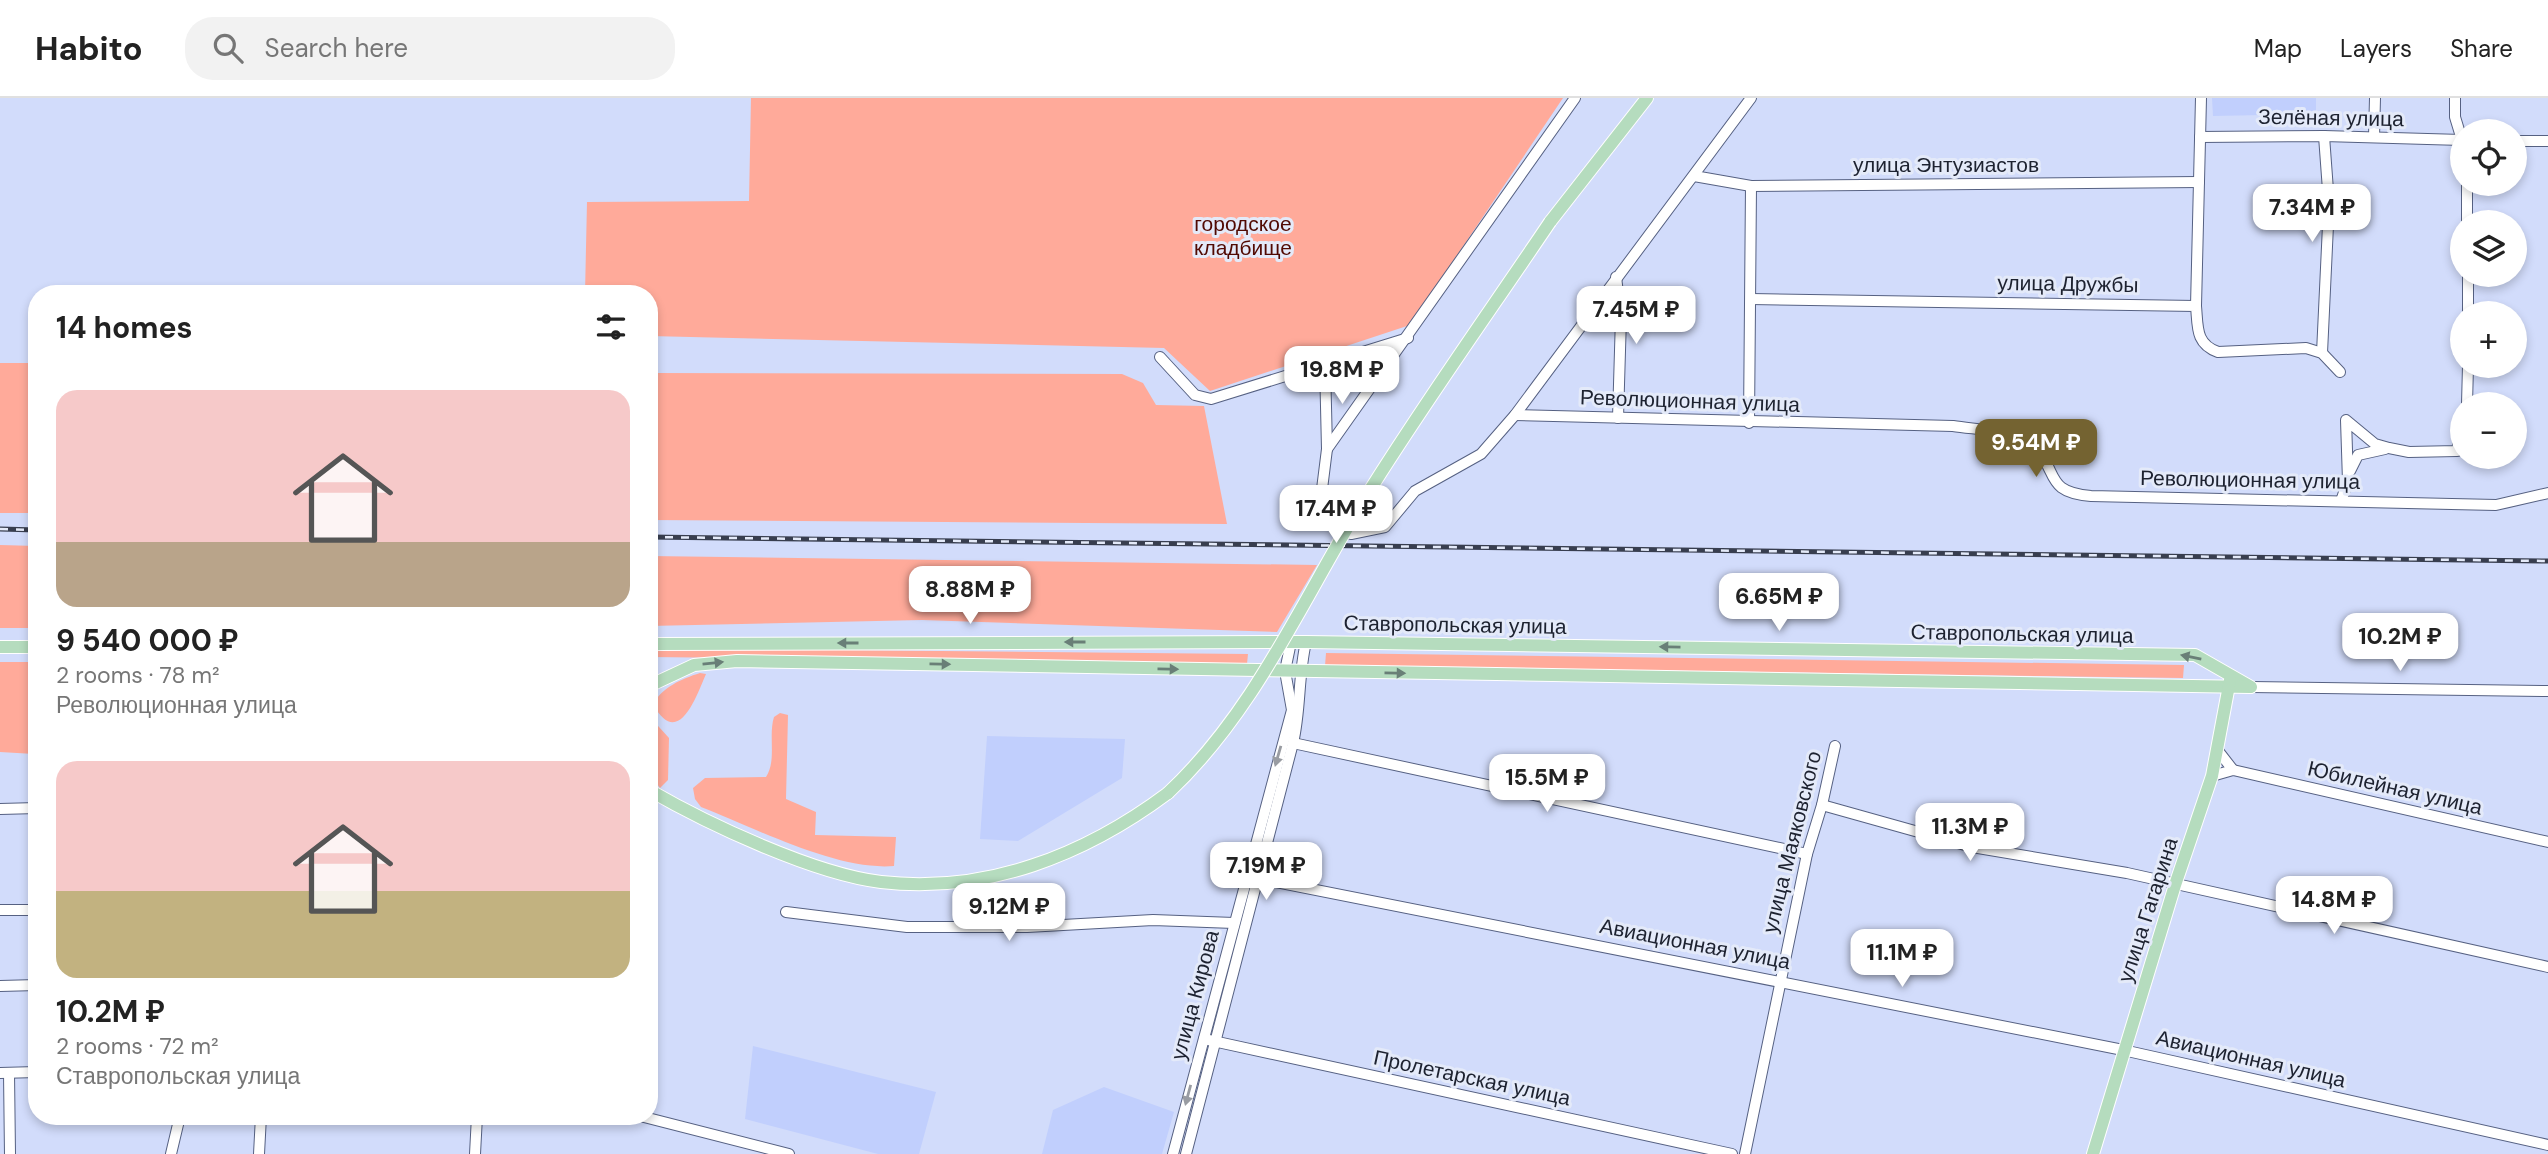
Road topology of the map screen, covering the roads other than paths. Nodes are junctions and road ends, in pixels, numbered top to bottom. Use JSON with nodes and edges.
{"nodes":[{"id":1,"x":1575,"y":98,"type":"edge"},
{"id":2,"x":1647,"y":98,"type":"edge"},
{"id":3,"x":1751,"y":98,"type":"edge"},
{"id":4,"x":2200,"y":98,"type":"edge"},
{"id":5,"x":2375,"y":98,"type":"edge"},
{"id":6,"x":2455,"y":98,"type":"edge"},
{"id":7,"x":2456,"y":119,"type":"edge"},
{"id":8,"x":2324,"y":136,"type":"junction"},
{"id":9,"x":2200,"y":137,"type":"junction"},
{"id":10,"x":2374,"y":137,"type":"junction"},
{"id":11,"x":2450,"y":140,"type":"edge"},
{"id":12,"x":2527,"y":141,"type":"edge"},
{"id":13,"x":2548,"y":141,"type":"edge"},
{"id":14,"x":1695,"y":176,"type":"junction"},
{"id":15,"x":2199,"y":182,"type":"junction"},
{"id":16,"x":1751,"y":186,"type":"junction"},
{"id":17,"x":1616,"y":277,"type":"junction"},
{"id":18,"x":1751,"y":299,"type":"junction"},
{"id":19,"x":2196,"y":306,"type":"junction"},
{"id":20,"x":1408,"y":338,"type":"junction"},
{"id":21,"x":2322,"y":354,"type":"junction"},
{"id":22,"x":1160,"y":357,"type":"dead end"},
{"id":23,"x":1325,"y":364,"type":"junction"},
{"id":24,"x":2340,"y":372,"type":"dead end"},
{"id":25,"x":1515,"y":415,"type":"junction"},
{"id":26,"x":1618,"y":418,"type":"junction"},
{"id":27,"x":1749,"y":423,"type":"junction"},
{"id":28,"x":1327,"y":449,"type":"junction"},
{"id":29,"x":2389,"y":449,"type":"junction"},
{"id":30,"x":2450,"y":451,"type":"edge"},
{"id":31,"x":2348,"y":481,"type":"junction"},
{"id":32,"x":2548,"y":493,"type":"edge"},
{"id":33,"x":2341,"y":501,"type":"junction"},
{"id":34,"x":1291,"y":642,"type":"junction"},
{"id":35,"x":1306,"y":642,"type":"junction"},
{"id":36,"x":658,"y":644,"type":"edge"},
{"id":37,"x":0,"y":647,"type":"edge"},
{"id":38,"x":28,"y":647,"type":"edge"},
{"id":39,"x":1285,"y":671,"type":"junction"},
{"id":40,"x":1299,"y":671,"type":"junction"},
{"id":41,"x":658,"y":682,"type":"edge"},
{"id":42,"x":2230,"y":682,"type":"junction"},
{"id":43,"x":2251,"y":687,"type":"joint"},
{"id":44,"x":2548,"y":691,"type":"edge"},
{"id":45,"x":1293,"y":743,"type":"junction"},
{"id":46,"x":1835,"y":746,"type":"dead end"},
{"id":47,"x":2219,"y":752,"type":"junction"},
{"id":48,"x":2233,"y":770,"type":"junction"},
{"id":49,"x":2212,"y":776,"type":"junction"},
{"id":50,"x":658,"y":793,"type":"edge"},
{"id":51,"x":1822,"y":805,"type":"junction"},
{"id":52,"x":28,"y":808,"type":"edge"},
{"id":53,"x":0,"y":809,"type":"edge"},
{"id":54,"x":2548,"y":842,"type":"edge"},
{"id":55,"x":1807,"y":854,"type":"junction"},
{"id":56,"x":1250,"y":878,"type":"junction"},
{"id":57,"x":2175,"y":885,"type":"junction"},
{"id":58,"x":0,"y":910,"type":"edge"},
{"id":59,"x":28,"y":910,"type":"edge"},
{"id":60,"x":786,"y":912,"type":"dead end"},
{"id":61,"x":1234,"y":923,"type":"junction"},
{"id":62,"x":2548,"y":967,"type":"edge"},
{"id":63,"x":1780,"y":980,"type":"junction"},
{"id":64,"x":28,"y":985,"type":"edge"},
{"id":65,"x":0,"y":986,"type":"edge"},
{"id":66,"x":1209,"y":1040,"type":"junction"},
{"id":67,"x":2123,"y":1050,"type":"junction"},
{"id":68,"x":28,"y":1072,"type":"edge"},
{"id":69,"x":5,"y":1073,"type":"edge"},
{"id":70,"x":658,"y":1121,"type":"edge"},
{"id":71,"x":178,"y":1125,"type":"edge"},
{"id":72,"x":261,"y":1125,"type":"edge"},
{"id":73,"x":477,"y":1125,"type":"edge"},
{"id":74,"x":2548,"y":1144,"type":"edge"},
{"id":75,"x":10,"y":1154,"type":"edge"},
{"id":76,"x":171,"y":1154,"type":"edge"},
{"id":77,"x":259,"y":1154,"type":"edge"},
{"id":78,"x":475,"y":1154,"type":"edge"},
{"id":79,"x":788,"y":1154,"type":"edge"},
{"id":80,"x":1173,"y":1154,"type":"edge"},
{"id":81,"x":1185,"y":1154,"type":"edge"},
{"id":82,"x":1732,"y":1154,"type":"edge"},
{"id":83,"x":1745,"y":1154,"type":"edge"},
{"id":84,"x":2093,"y":1154,"type":"edge"}],
"edges":[{"from":1,"to":20,"type":"street"},
{"from":2,"to":50,"type":"main road","bridge":true},
{"from":3,"to":14,"type":"street"},
{"from":4,"to":9,"type":"street"},
{"from":5,"to":10,"type":"street"},
{"from":6,"to":7,"type":"street"},
{"from":8,"to":9,"type":"street","name":"Зелёная улица"},
{"from":8,"to":10,"type":"street","name":"Зелёная улица"},
{"from":8,"to":21,"type":"street"},
{"from":9,"to":15,"type":"street"},
{"from":10,"to":11,"type":"street","name":"Зелёная улица"},
{"from":12,"to":13,"type":"street"},
{"from":14,"to":16,"type":"street","name":"улица Энтузиастов"},
{"from":14,"to":17,"type":"street"},
{"from":15,"to":16,"type":"street","name":"улица Энтузиастов"},
{"from":15,"to":19,"type":"street"},
{"from":16,"to":18,"type":"street"},
{"from":17,"to":25,"type":"street"},
{"from":17,"to":26,"type":"street"},
{"from":18,"to":19,"type":"street","name":"улица Дружбы"},
{"from":18,"to":27,"type":"street"},
{"from":19,"to":21,"type":"street"},
{"from":20,"to":23,"type":"street"},
{"from":20,"to":28,"type":"street"},
{"from":21,"to":24,"type":"street"},
{"from":22,"to":23,"type":"street"},
{"from":23,"to":28,"type":"street"},
{"from":25,"to":26,"type":"street","name":"Революционная улица"},
{"from":25,"to":28,"type":"street"},
{"from":26,"to":27,"type":"street","name":"Революционная улица"},
{"from":27,"to":33,"type":"street","name":"Революционная улица"},
{"from":29,"to":30,"type":"street"},
{"from":29,"to":31,"type":"street"},
{"from":29,"to":31,"type":"street"},
{"from":31,"to":33,"type":"street"},
{"from":32,"to":33,"type":"street","name":"Революционная улица"},
{"from":34,"to":35,"type":"main road","name":"Ставропольская улица"},
{"from":34,"to":36,"type":"main road","name":"Ставропольская улица","one_way":true},
{"from":34,"to":39,"type":"street","name":"улица Кирова"},
{"from":35,"to":40,"type":"street","name":"улица Кирова"},
{"from":42,"to":35,"type":"main road","name":"Ставропольская улица","one_way":true},
{"from":37,"to":38,"type":"main road"},
{"from":39,"to":40,"type":"main road"},
{"from":41,"to":39,"type":"main road","one_way":true},
{"from":39,"to":56,"type":"street","name":"улица Кирова","one_way":true},
{"from":40,"to":42,"type":"main road","one_way":true},
{"from":40,"to":45,"type":"street","name":"улица Кирова"},
{"from":42,"to":43,"type":"main road"},
{"from":42,"to":47,"type":"main road","name":"улица Гагарина"},
{"from":43,"to":44,"type":"street"},
{"from":45,"to":55,"type":"street"},
{"from":45,"to":56,"type":"street","name":"улица Кирова"},
{"from":46,"to":51,"type":"street","name":"улица Маяковского"},
{"from":47,"to":48,"type":"street"},
{"from":47,"to":49,"type":"main road","name":"улица Гагарина"},
{"from":48,"to":49,"type":"street","name":"Юбилейная улица"},
{"from":48,"to":54,"type":"street","name":"Юбилейная улица"},
{"from":49,"to":57,"type":"main road","name":"улица Гагарина"},
{"from":51,"to":55,"type":"street","name":"улица Маяковского"},
{"from":51,"to":57,"type":"street"},
{"from":52,"to":53,"type":"street"},
{"from":55,"to":63,"type":"street","name":"улица Маяковского"},
{"from":56,"to":61,"type":"street","name":"улица Кирова"},
{"from":56,"to":63,"type":"street","name":"Авиационная улица"},
{"from":56,"to":66,"type":"street","name":"улица Кирова"},
{"from":57,"to":62,"type":"street"},
{"from":57,"to":67,"type":"main road","name":"улица Гагарина"},
{"from":58,"to":59,"type":"street"},
{"from":60,"to":61,"type":"street"},
{"from":61,"to":66,"type":"street","name":"улица Кирова"},
{"from":63,"to":67,"type":"street","name":"Авиационная улица"},
{"from":63,"to":83,"type":"street","name":"улица Маяковского"},
{"from":64,"to":65,"type":"street"},
{"from":66,"to":80,"type":"street","name":"улица Кирова","one_way":true},
{"from":66,"to":81,"type":"street","name":"улица Кирова"},
{"from":66,"to":82,"type":"street","name":"Пролетарская улица"},
{"from":67,"to":74,"type":"street","name":"Авиационная улица"},
{"from":67,"to":84,"type":"main road","name":"улица Гагарина"},
{"from":68,"to":69,"type":"street"},
{"from":69,"to":75,"type":"street"},
{"from":70,"to":79,"type":"street"},
{"from":71,"to":76,"type":"street"},
{"from":72,"to":77,"type":"street"},
{"from":73,"to":78,"type":"street"}]}
